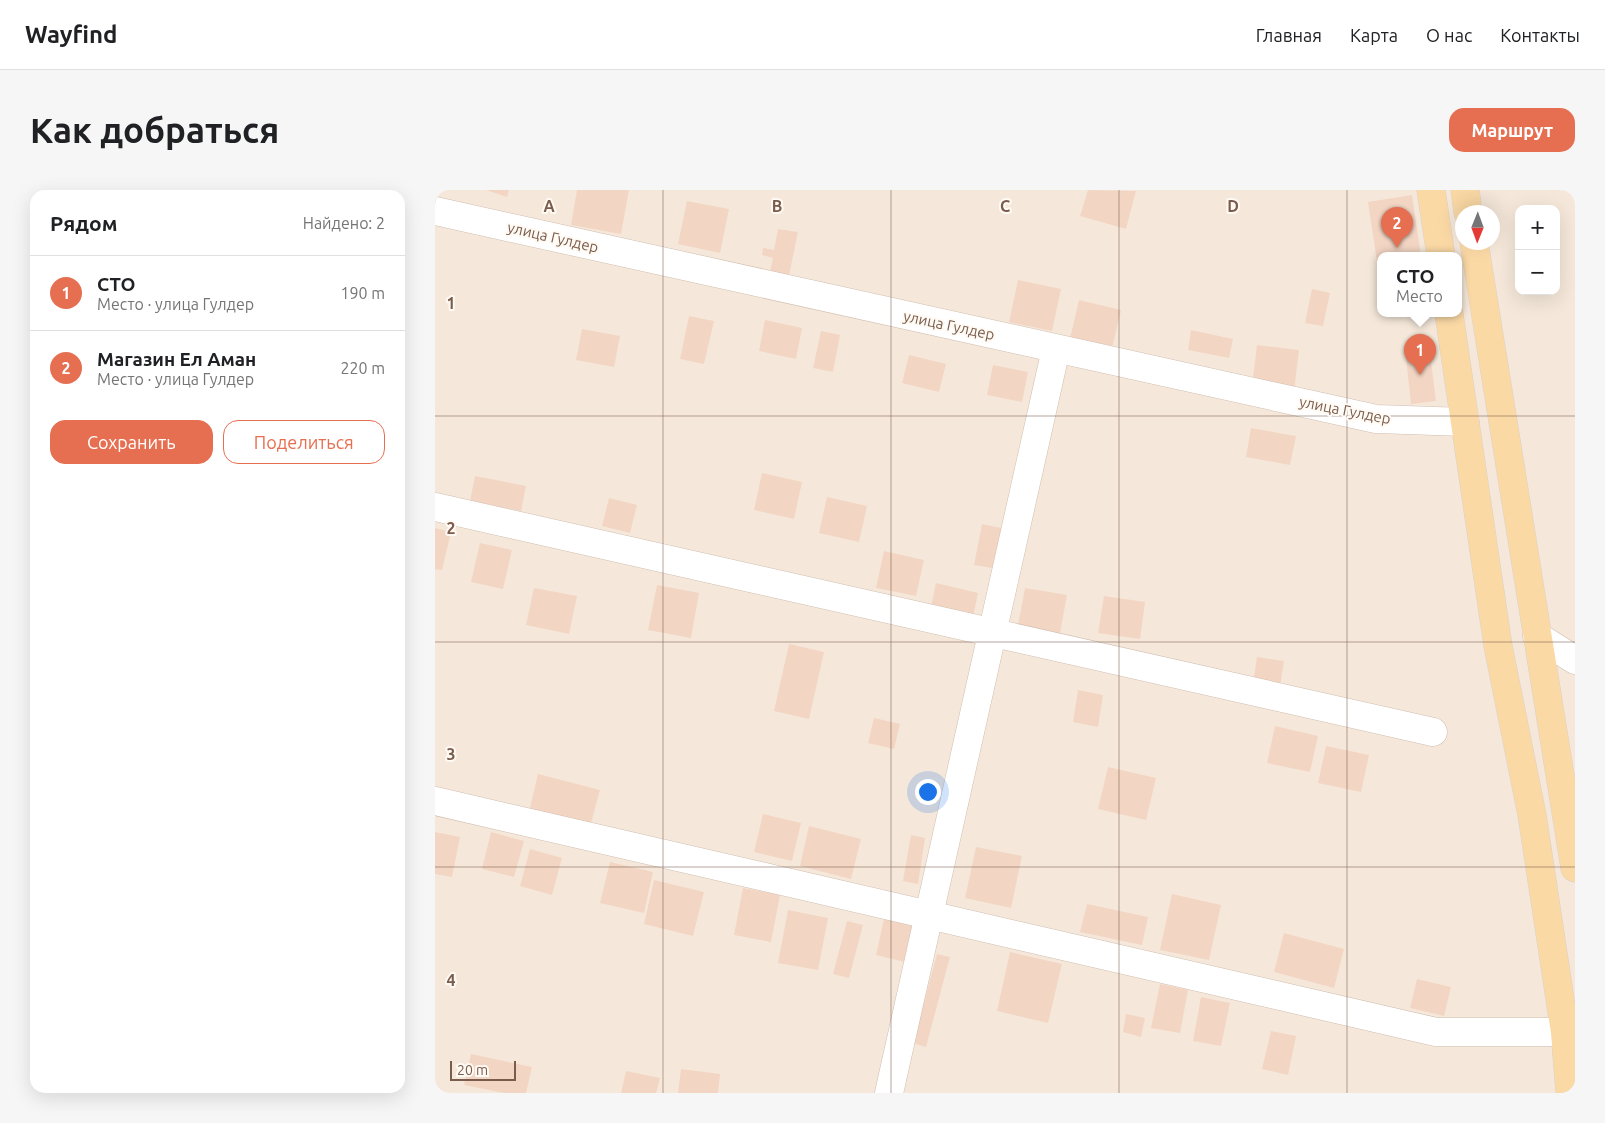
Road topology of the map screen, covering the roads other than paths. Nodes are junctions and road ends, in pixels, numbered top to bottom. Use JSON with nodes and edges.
{"nodes":[{"id":1,"x":1431,"y":190,"type":"edge"},
{"id":2,"x":1465,"y":190,"type":"edge"},
{"id":3,"x":1468,"y":205,"type":"edge"},
{"id":4,"x":435,"y":211,"type":"edge"},
{"id":5,"x":1475,"y":250,"type":"edge"},
{"id":6,"x":1440,"y":252,"type":"edge"},
{"id":7,"x":1449,"y":317,"type":"edge"},
{"id":8,"x":1056,"y":349,"type":"junction"},
{"id":9,"x":1465,"y":422,"type":"junction"},
{"id":10,"x":435,"y":507,"type":"edge"},
{"id":11,"x":993,"y":633,"type":"junction"},
{"id":12,"x":1537,"y":636,"type":"junction"},
{"id":13,"x":1575,"y":660,"type":"edge"},
{"id":14,"x":1433,"y":732,"type":"dead end"},
{"id":15,"x":435,"y":801,"type":"edge"},
{"id":16,"x":1575,"y":868,"type":"edge"},
{"id":17,"x":929,"y":915,"type":"junction"},
{"id":18,"x":1565,"y":1032,"type":"junction"},
{"id":19,"x":889,"y":1093,"type":"edge"},
{"id":20,"x":1570,"y":1093,"type":"edge"}],
"edges":[{"from":1,"to":6,"type":"main road"},
{"from":2,"to":3,"type":"main road"},
{"from":4,"to":8,"type":"street","name":"улица Гулдер"},
{"from":5,"to":12,"type":"main road"},
{"from":7,"to":9,"type":"main road"},
{"from":8,"to":9,"type":"street","name":"улица Гулдер"},
{"from":8,"to":11,"type":"street"},
{"from":9,"to":18,"type":"main road"},
{"from":10,"to":11,"type":"street"},
{"from":11,"to":14,"type":"street"},
{"from":11,"to":17,"type":"street"},
{"from":12,"to":13,"type":"street"},
{"from":12,"to":16,"type":"main road"},
{"from":15,"to":17,"type":"street"},
{"from":17,"to":18,"type":"street"},
{"from":17,"to":19,"type":"street"},
{"from":18,"to":20,"type":"main road"}]}
